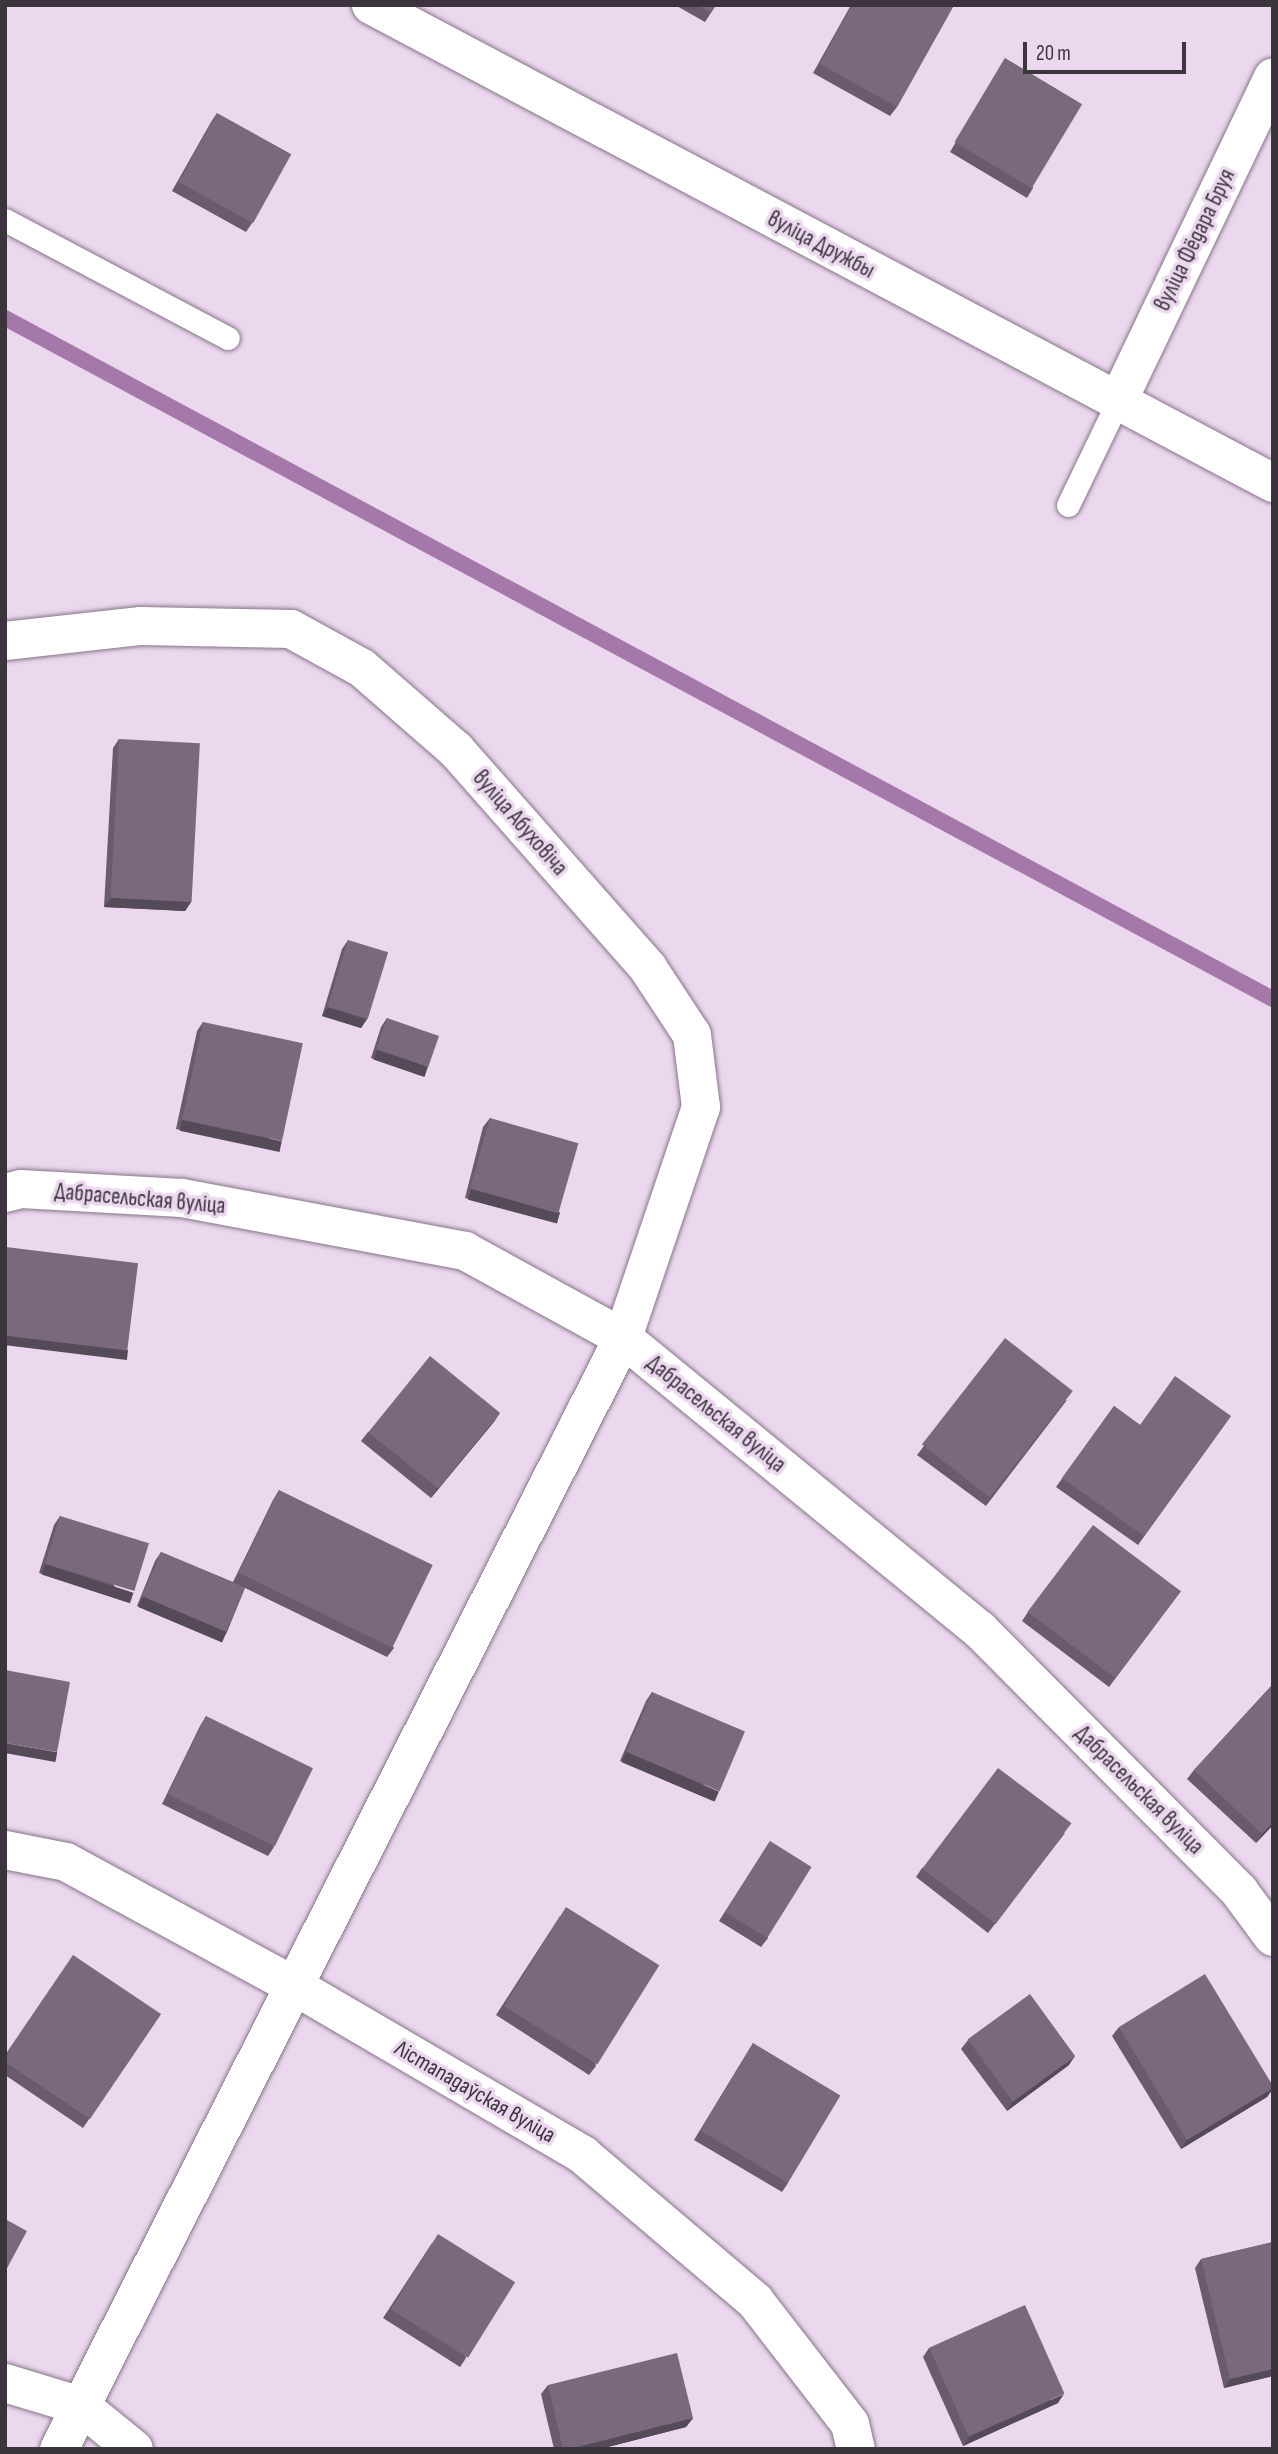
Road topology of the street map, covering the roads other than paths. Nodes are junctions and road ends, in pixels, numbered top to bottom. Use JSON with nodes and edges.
{"nodes":[{"id":1,"x":371,"y":5,"type":"edge"},
{"id":2,"x":1273,"y":78,"type":"edge"},
{"id":3,"x":5,"y":220,"type":"edge"},
{"id":4,"x":228,"y":338,"type":"dead end"},
{"id":5,"x":1117,"y":403,"type":"junction"},
{"id":6,"x":1273,"y":483,"type":"edge"},
{"id":7,"x":1068,"y":505,"type":"dead end"},
{"id":8,"x":5,"y":641,"type":"edge"},
{"id":9,"x":5,"y":1192,"type":"edge"},
{"id":10,"x":623,"y":1338,"type":"junction"},
{"id":11,"x":5,"y":1850,"type":"edge"},
{"id":12,"x":1273,"y":1937,"type":"edge"},
{"id":13,"x":296,"y":1987,"type":"junction"},
{"id":14,"x":5,"y":2384,"type":"edge"},
{"id":15,"x":81,"y":2406,"type":"junction"},
{"id":16,"x":59,"y":2449,"type":"edge"},
{"id":17,"x":134,"y":2449,"type":"edge"},
{"id":18,"x":856,"y":2449,"type":"edge"}],
"edges":[{"from":1,"to":5,"type":"street","name":"вуліца Дружбы"},
{"from":2,"to":5,"type":"street","name":"вуліца Фёдара Бруя"},
{"from":3,"to":4,"type":"lane"},
{"from":5,"to":6,"type":"street","name":"вуліца Дружбы"},
{"from":5,"to":7,"type":"lane"},
{"from":8,"to":10,"type":"street","name":"вуліца Абуховіча"},
{"from":9,"to":10,"type":"street","name":"Дабрасельская вуліца"},
{"from":10,"to":12,"type":"street","name":"Дабрасельская вуліца"},
{"from":10,"to":13,"type":"street","name":"вуліца Абуховіча"},
{"from":11,"to":13,"type":"street","name":"Лістападаўская вуліца"},
{"from":13,"to":15,"type":"street","name":"вуліца Абуховіча"},
{"from":13,"to":18,"type":"street","name":"Лістападаўская вуліца"},
{"from":14,"to":15,"type":"street"},
{"from":15,"to":16,"type":"street","name":"вуліца Абуховіча"},
{"from":15,"to":17,"type":"street"}]}
